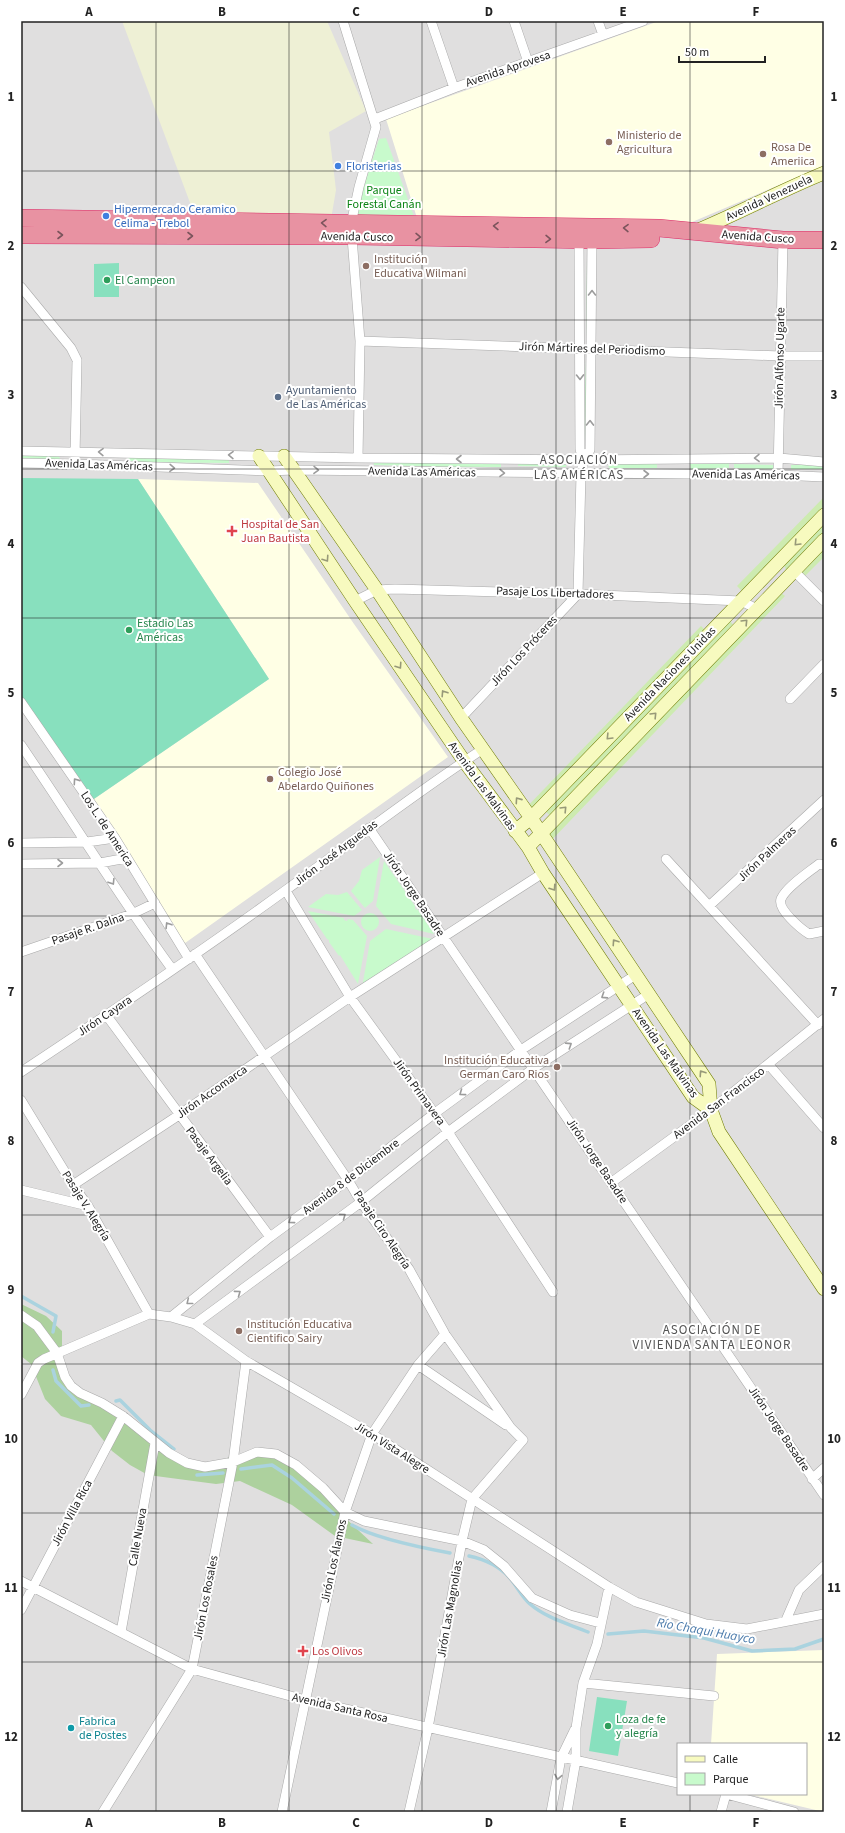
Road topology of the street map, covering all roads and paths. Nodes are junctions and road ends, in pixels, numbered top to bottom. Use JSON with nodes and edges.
{"nodes":[{"id":1,"x":343,"y":21,"type":"edge"},
{"id":2,"x":431,"y":21,"type":"edge"},
{"id":3,"x":514,"y":21,"type":"edge"},
{"id":4,"x":598,"y":21,"type":"edge"},
{"id":5,"x":643,"y":21,"type":"edge"},
{"id":6,"x":603,"y":36,"type":"junction"},
{"id":7,"x":528,"y":62,"type":"junction"},
{"id":8,"x":454,"y":88,"type":"junction"},
{"id":9,"x":375,"y":119,"type":"junction"},
{"id":10,"x":824,"y":173,"type":"edge"},
{"id":11,"x":21,"y":218,"type":"edge"},
{"id":12,"x":351,"y":230,"type":"junction"},
{"id":13,"x":692,"y":232,"type":"junction"},
{"id":14,"x":21,"y":235,"type":"edge"},
{"id":15,"x":585,"y":240,"type":"junction"},
{"id":16,"x":783,"y":240,"type":"junction"},
{"id":17,"x":824,"y":240,"type":"edge"},
{"id":18,"x":21,"y":287,"type":"edge"},
{"id":19,"x":360,"y":340,"type":"junction"},
{"id":20,"x":579,"y":349,"type":"junction"},
{"id":21,"x":591,"y":349,"type":"junction"},
{"id":22,"x":780,"y":356,"type":"junction"},
{"id":23,"x":824,"y":356,"type":"edge"},
{"id":24,"x":21,"y":451,"type":"edge"},
{"id":25,"x":75,"y":452,"type":"junction"},
{"id":26,"x":259,"y":456,"type":"junction"},
{"id":27,"x":284,"y":456,"type":"junction"},
{"id":28,"x":358,"y":458,"type":"junction"},
{"id":29,"x":779,"y":458,"type":"junction"},
{"id":30,"x":583,"y":460,"type":"junction"},
{"id":31,"x":824,"y":462,"type":"edge"},
{"id":32,"x":21,"y":463,"type":"edge"},
{"id":33,"x":75,"y":464,"type":"junction"},
{"id":34,"x":294,"y":470,"type":"junction"},
{"id":35,"x":268,"y":471,"type":"junction"},
{"id":36,"x":581,"y":474,"type":"junction"},
{"id":37,"x":778,"y":475,"type":"junction"},
{"id":38,"x":824,"y":477,"type":"edge"},
{"id":39,"x":824,"y":515,"type":"edge"},
{"id":40,"x":824,"y":540,"type":"edge"},
{"id":41,"x":794,"y":572,"type":"junction"},
{"id":42,"x":377,"y":590,"type":"junction"},
{"id":43,"x":578,"y":594,"type":"junction"},
{"id":44,"x":355,"y":601,"type":"junction"},
{"id":45,"x":741,"y":601,"type":"junction"},
{"id":46,"x":824,"y":602,"type":"edge"},
{"id":47,"x":756,"y":609,"type":"junction"},
{"id":48,"x":824,"y":664,"type":"edge"},
{"id":49,"x":790,"y":699,"type":"dead end"},
{"id":50,"x":21,"y":702,"type":"edge"},
{"id":51,"x":461,"y":718,"type":"junction"},
{"id":52,"x":21,"y":745,"type":"edge"},
{"id":53,"x":482,"y":749,"type":"junction"},
{"id":54,"x":464,"y":761,"type":"junction"},
{"id":55,"x":824,"y":800,"type":"edge"},
{"id":56,"x":531,"y":818,"type":"junction"},
{"id":57,"x":369,"y":828,"type":"junction"},
{"id":58,"x":515,"y":831,"type":"junction"},
{"id":59,"x":541,"y":833,"type":"junction"},
{"id":60,"x":115,"y":838,"type":"junction"},
{"id":61,"x":87,"y":842,"type":"junction"},
{"id":62,"x":21,"y":843,"type":"edge"},
{"id":63,"x":528,"y":847,"type":"junction"},
{"id":64,"x":127,"y":858,"type":"junction"},
{"id":65,"x":666,"y":859,"type":"dead end"},
{"id":66,"x":100,"y":863,"type":"junction"},
{"id":67,"x":21,"y":864,"type":"edge"},
{"id":68,"x":824,"y":865,"type":"edge"},
{"id":69,"x":543,"y":873,"type":"junction"},
{"id":70,"x":286,"y":890,"type":"junction"},
{"id":71,"x":155,"y":903,"type":"junction"},
{"id":72,"x":709,"y":906,"type":"junction"},
{"id":73,"x":132,"y":914,"type":"junction"},
{"id":74,"x":824,"y":930,"type":"edge"},
{"id":75,"x":442,"y":936,"type":"junction"},
{"id":76,"x":21,"y":952,"type":"edge"},
{"id":77,"x":192,"y":956,"type":"junction"},
{"id":78,"x":172,"y":970,"type":"junction"},
{"id":79,"x":637,"y":974,"type":"junction"},
{"id":80,"x":619,"y":986,"type":"junction"},
{"id":81,"x":649,"y":994,"type":"junction"},
{"id":82,"x":350,"y":997,"type":"junction"},
{"id":83,"x":632,"y":1005,"type":"junction"},
{"id":84,"x":107,"y":1016,"type":"junction"},
{"id":85,"x":821,"y":1022,"type":"edge"},
{"id":86,"x":521,"y":1050,"type":"junction"},
{"id":87,"x":264,"y":1056,"type":"junction"},
{"id":88,"x":769,"y":1065,"type":"junction"},
{"id":89,"x":534,"y":1068,"type":"junction"},
{"id":90,"x":21,"y":1072,"type":"edge"},
{"id":91,"x":21,"y":1100,"type":"edge"},
{"id":92,"x":712,"y":1110,"type":"junction"},
{"id":93,"x":435,"y":1113,"type":"junction"},
{"id":94,"x":179,"y":1115,"type":"junction"},
{"id":95,"x":824,"y":1128,"type":"edge"},
{"id":96,"x":448,"y":1132,"type":"junction"},
{"id":97,"x":348,"y":1180,"type":"junction"},
{"id":98,"x":612,"y":1182,"type":"junction"},
{"id":99,"x":73,"y":1185,"type":"junction"},
{"id":100,"x":21,"y":1190,"type":"edge"},
{"id":101,"x":361,"y":1202,"type":"junction"},
{"id":102,"x":88,"y":1206,"type":"junction"},
{"id":103,"x":270,"y":1237,"type":"junction"},
{"id":104,"x":824,"y":1289,"type":"edge"},
{"id":105,"x":553,"y":1292,"type":"dead end"},
{"id":106,"x":149,"y":1314,"type":"junction"},
{"id":107,"x":21,"y":1315,"type":"edge"},
{"id":108,"x":171,"y":1317,"type":"junction"},
{"id":109,"x":195,"y":1324,"type":"junction"},
{"id":110,"x":445,"y":1334,"type":"junction"},
{"id":111,"x":57,"y":1353,"type":"junction"},
{"id":112,"x":246,"y":1361,"type":"junction"},
{"id":113,"x":418,"y":1365,"type":"junction"},
{"id":114,"x":21,"y":1395,"type":"edge"},
{"id":115,"x":123,"y":1416,"type":"junction"},
{"id":116,"x":511,"y":1428,"type":"junction"},
{"id":117,"x":372,"y":1434,"type":"junction"},
{"id":118,"x":155,"y":1443,"type":"junction"},
{"id":119,"x":233,"y":1462,"type":"junction"},
{"id":120,"x":824,"y":1468,"type":"edge"},
{"id":121,"x":812,"y":1479,"type":"junction"},
{"id":122,"x":824,"y":1495,"type":"edge"},
{"id":123,"x":472,"y":1499,"type":"junction"},
{"id":124,"x":345,"y":1512,"type":"junction"},
{"id":125,"x":462,"y":1540,"type":"junction"},
{"id":126,"x":824,"y":1566,"type":"edge"},
{"id":127,"x":21,"y":1581,"type":"edge"},
{"id":128,"x":33,"y":1587,"type":"junction"},
{"id":129,"x":609,"y":1588,"type":"junction"},
{"id":130,"x":21,"y":1610,"type":"edge"},
{"id":131,"x":824,"y":1614,"type":"edge"},
{"id":132,"x":786,"y":1620,"type":"junction"},
{"id":133,"x":600,"y":1623,"type":"junction"},
{"id":134,"x":121,"y":1632,"type":"junction"},
{"id":135,"x":192,"y":1668,"type":"junction"},
{"id":136,"x":583,"y":1683,"type":"junction"},
{"id":137,"x":714,"y":1696,"type":"dead end"},
{"id":138,"x":305,"y":1700,"type":"junction"},
{"id":139,"x":428,"y":1728,"type":"junction"},
{"id":140,"x":576,"y":1728,"type":"junction"},
{"id":141,"x":561,"y":1758,"type":"junction"},
{"id":142,"x":576,"y":1760,"type":"junction"},
{"id":143,"x":677,"y":1783,"type":"edge"},
{"id":144,"x":726,"y":1795,"type":"edge"},
{"id":145,"x":730,"y":1795,"type":"edge"},
{"id":146,"x":103,"y":1812,"type":"edge"},
{"id":147,"x":282,"y":1812,"type":"edge"},
{"id":148,"x":409,"y":1812,"type":"edge"},
{"id":149,"x":551,"y":1812,"type":"edge"},
{"id":150,"x":567,"y":1812,"type":"edge"},
{"id":151,"x":721,"y":1812,"type":"edge"},
{"id":152,"x":794,"y":1812,"type":"edge"}],
"edges":[{"from":1,"to":9,"type":"street"},
{"from":2,"to":8,"type":"street"},
{"from":3,"to":7,"type":"street"},
{"from":4,"to":6,"type":"street"},
{"from":5,"to":6,"type":"street","name":"Avenida Aprovesa"},
{"from":6,"to":7,"type":"street","name":"Avenida Aprovesa"},
{"from":7,"to":8,"type":"street","name":"Avenida Aprovesa"},
{"from":8,"to":9,"type":"street","name":"Avenida Aprovesa"},
{"from":9,"to":12,"type":"street"},
{"from":10,"to":13,"type":"street","name":"Avenida Venezuela"},
{"from":12,"to":11,"type":"highway","name":"Avenida Cusco","one_way":true},
{"from":13,"to":12,"type":"highway","name":"Avenida Cusco","one_way":true},
{"from":14,"to":12,"type":"highway","name":"Avenida Cusco","one_way":true},
{"from":12,"to":15,"type":"highway","name":"Avenida Cusco","one_way":true},
{"from":12,"to":19,"type":"street"},
{"from":13,"to":15,"type":"highway","name":"Avenida Cusco"},
{"from":13,"to":16,"type":"highway","name":"Avenida Cusco"},
{"from":15,"to":20,"type":"street"},
{"from":21,"to":15,"type":"street","one_way":true},
{"from":16,"to":17,"type":"highway","name":"Avenida Cusco"},
{"from":16,"to":22,"type":"street","name":"Jirón Alfonso Ugarte"},
{"from":18,"to":25,"type":"street"},
{"from":19,"to":20,"type":"street","name":"Jirón Mártires del Periodismo"},
{"from":19,"to":28,"type":"street"},
{"from":20,"to":21,"type":"street","name":"Jirón Mártires del Periodismo"},
{"from":20,"to":30,"type":"street","one_way":true},
{"from":21,"to":22,"type":"street","name":"Jirón Mártires del Periodismo"},
{"from":30,"to":21,"type":"street","one_way":true},
{"from":22,"to":23,"type":"street","name":"Jirón Mártires del Periodismo"},
{"from":22,"to":29,"type":"street","name":"Jirón Alfonso Ugarte"},
{"from":24,"to":25,"type":"street","name":"Avenida Las Américas"},
{"from":26,"to":25,"type":"street","name":"Avenida Las Américas","one_way":true},
{"from":25,"to":33,"type":"street"},
{"from":26,"to":27,"type":"street","name":"Avenida Las Américas"},
{"from":26,"to":35,"type":"street","name":"Avenida Las Malvinas"},
{"from":27,"to":28,"type":"street","name":"Avenida Las Américas"},
{"from":27,"to":34,"type":"street","name":"Avenida Las Malvinas"},
{"from":30,"to":28,"type":"street","name":"Avenida Las Américas","one_way":true},
{"from":29,"to":30,"type":"street","name":"Avenida Las Américas","one_way":true},
{"from":29,"to":31,"type":"street","name":"Avenida Las Américas"},
{"from":29,"to":37,"type":"street","name":"Jirón Alfonso Ugarte"},
{"from":30,"to":36,"type":"street"},
{"from":32,"to":33,"type":"street","name":"Avenida Las Américas"},
{"from":33,"to":35,"type":"street","name":"Avenida Las Américas","one_way":true},
{"from":34,"to":35,"type":"street","name":"Avenida Las Américas"},
{"from":34,"to":36,"type":"street","name":"Avenida Las Américas","one_way":true},
{"from":34,"to":42,"type":"street","name":"Avenida Las Malvinas"},
{"from":35,"to":44,"type":"street","name":"Avenida Las Malvinas","one_way":true},
{"from":36,"to":37,"type":"street","name":"Avenida Las Américas","one_way":true},
{"from":36,"to":43,"type":"street"},
{"from":37,"to":38,"type":"street","name":"Avenida Las Américas"},
{"from":39,"to":45,"type":"street","name":"Avenida Naciones Unidas","one_way":true},
{"from":40,"to":41,"type":"street","name":"Avenida Naciones Unidas"},
{"from":41,"to":46,"type":"street"},
{"from":41,"to":47,"type":"street","name":"Avenida Naciones Unidas"},
{"from":42,"to":43,"type":"street","name":"Pasaje Los Libertadores"},
{"from":42,"to":44,"type":"street","name":"Pasaje Los Libertadores"},
{"from":51,"to":42,"type":"street","name":"Avenida Las Malvinas","one_way":true},
{"from":43,"to":45,"type":"street","name":"Pasaje Los Libertadores"},
{"from":43,"to":51,"type":"street","name":"Jirón Los Próceres"},
{"from":44,"to":54,"type":"street","name":"Avenida Las Malvinas","one_way":true},
{"from":45,"to":47,"type":"street","name":"Pasaje Los Libertadores"},
{"from":45,"to":56,"type":"street","name":"Avenida Naciones Unidas","one_way":true},
{"from":59,"to":47,"type":"street","name":"Avenida Naciones Unidas","one_way":true},
{"from":48,"to":49,"type":"street"},
{"from":60,"to":50,"type":"street","name":"Los L. de America","one_way":true},
{"from":51,"to":53,"type":"street","name":"Avenida Las Malvinas"},
{"from":52,"to":61,"type":"street","name":"Los L. de America"},
{"from":53,"to":54,"type":"street","name":"Jirón José Arguedas"},
{"from":56,"to":53,"type":"street","name":"Avenida Las Malvinas","one_way":true},
{"from":54,"to":57,"type":"street","name":"Jirón José Arguedas"},
{"from":54,"to":58,"type":"street","name":"Avenida Las Malvinas"},
{"from":55,"to":72,"type":"street","name":"Jirón Palmeras"},
{"from":56,"to":58,"type":"street","name":"Avenida Naciones Unidas"},
{"from":56,"to":59,"type":"street","name":"Avenida Las Malvinas"},
{"from":57,"to":70,"type":"street","name":"Jirón José Arguedas"},
{"from":57,"to":75,"type":"street","name":"Jirón Jorge Basadre"},
{"from":58,"to":63,"type":"street","name":"Avenida Las Malvinas"},
{"from":59,"to":63,"type":"street","name":"Avenida Naciones Unidas"},
{"from":79,"to":59,"type":"street","name":"Avenida Las Malvinas","one_way":true},
{"from":60,"to":61,"type":"street"},
{"from":60,"to":64,"type":"street","name":"Los L. de America"},
{"from":61,"to":62,"type":"street"},
{"from":61,"to":66,"type":"street","name":"Los L. de America"},
{"from":63,"to":69,"type":"street","name":"Avenida Las Malvinas"},
{"from":64,"to":66,"type":"street"},
{"from":64,"to":71,"type":"street","name":"Los L. de America"},
{"from":65,"to":72,"type":"street"},
{"from":67,"to":66,"type":"street","one_way":true},
{"from":66,"to":73,"type":"street","name":"Los L. de America","one_way":true},
{"from":68,"to":74,"type":"street"},
{"from":69,"to":75,"type":"street","name":"Jirón Accomarca"},
{"from":69,"to":80,"type":"street","name":"Avenida Las Malvinas","one_way":true},
{"from":70,"to":77,"type":"street","name":"Jirón José Arguedas"},
{"from":70,"to":82,"type":"street","name":"Jirón Primavera"},
{"from":71,"to":73,"type":"street","name":"Pasaje R. Dalna"},
{"from":77,"to":71,"type":"street","name":"Los L. de America","one_way":true},
{"from":72,"to":85,"type":"street"},
{"from":73,"to":76,"type":"street","name":"Pasaje R. Dalna"},
{"from":73,"to":78,"type":"street","name":"Los L. de America"},
{"from":75,"to":82,"type":"street","name":"Jirón Accomarca"},
{"from":75,"to":86,"type":"street","name":"Jirón Jorge Basadre"},
{"from":77,"to":78,"type":"street","name":"Jirón Cayara"},
{"from":77,"to":87,"type":"street","name":"Pasaje Ciro Alegría"},
{"from":78,"to":84,"type":"street","name":"Jirón Cayara"},
{"from":79,"to":80,"type":"street","name":"Avenida 8 de Diciembre"},
{"from":79,"to":81,"type":"street","name":"Avenida Las Malvinas"},
{"from":80,"to":83,"type":"street","name":"Avenida Las Malvinas"},
{"from":80,"to":86,"type":"street","name":"Avenida 8 de Diciembre","one_way":true},
{"from":81,"to":83,"type":"street","name":"Avenida 8 de Diciembre"},
{"from":92,"to":81,"type":"street","name":"Avenida Las Malvinas","one_way":true},
{"from":82,"to":87,"type":"street","name":"Jirón Accomarca"},
{"from":82,"to":93,"type":"street","name":"Jirón Primavera"},
{"from":89,"to":83,"type":"street","name":"Avenida 8 de Diciembre","one_way":true},
{"from":83,"to":92,"type":"street","name":"Avenida Las Malvinas"},
{"from":84,"to":90,"type":"street","name":"Jirón Cayara"},
{"from":84,"to":94,"type":"street","name":"Pasaje Argelia"},
{"from":85,"to":88,"type":"street","name":"Avenida San Francisco"},
{"from":86,"to":89,"type":"street","name":"Jirón Jorge Basadre"},
{"from":86,"to":93,"type":"street","name":"Avenida 8 de Diciembre","one_way":true},
{"from":87,"to":94,"type":"street","name":"Jirón Accomarca"},
{"from":87,"to":97,"type":"street","name":"Pasaje Ciro Alegría"},
{"from":88,"to":92,"type":"street","name":"Avenida San Francisco"},
{"from":88,"to":95,"type":"street"},
{"from":89,"to":96,"type":"street","name":"Avenida 8 de Diciembre"},
{"from":89,"to":98,"type":"street","name":"Jirón Jorge Basadre"},
{"from":91,"to":99,"type":"street","name":"Pasaje V. Alegría"},
{"from":92,"to":98,"type":"street","name":"Avenida San Francisco"},
{"from":92,"to":104,"type":"street","name":"Avenida Las Malvinas"},
{"from":93,"to":96,"type":"street","name":"Jirón Primavera"},
{"from":93,"to":97,"type":"street","name":"Avenida 8 de Diciembre"},
{"from":94,"to":99,"type":"street","name":"Jirón Accomarca"},
{"from":94,"to":103,"type":"street","name":"Pasaje Argelia"},
{"from":96,"to":101,"type":"street","name":"Avenida 8 de Diciembre"},
{"from":96,"to":105,"type":"street","name":"Jirón Primavera"},
{"from":97,"to":101,"type":"street","name":"Pasaje Ciro Alegría"},
{"from":97,"to":103,"type":"street","name":"Avenida 8 de Diciembre","one_way":true},
{"from":98,"to":121,"type":"street","name":"Jirón Jorge Basadre"},
{"from":99,"to":102,"type":"street","name":"Pasaje V. Alegría"},
{"from":100,"to":102,"type":"street"},
{"from":109,"to":101,"type":"street","name":"Avenida 8 de Diciembre","one_way":true},
{"from":101,"to":110,"type":"street","name":"Pasaje Ciro Alegría"},
{"from":102,"to":106,"type":"street","name":"Pasaje V. Alegría"},
{"from":103,"to":108,"type":"street","name":"Avenida 8 de Diciembre","one_way":true},
{"from":106,"to":108,"type":"street"},
{"from":106,"to":111,"type":"street"},
{"from":107,"to":111,"type":"street"},
{"from":108,"to":109,"type":"street","name":"Jirón Vista Alegre"},
{"from":109,"to":112,"type":"street","name":"Jirón Vista Alegre"},
{"from":110,"to":113,"type":"street","name":"Jirón Los Álamos"},
{"from":110,"to":116,"type":"street","name":"Pasaje Ciro Alegría"},
{"from":111,"to":114,"type":"street"},
{"from":111,"to":115,"type":"street"},
{"from":112,"to":117,"type":"street","name":"Jirón Vista Alegre"},
{"from":112,"to":119,"type":"street","name":"Jirón Los Rosales"},
{"from":113,"to":116,"type":"street"},
{"from":113,"to":117,"type":"street","name":"Jirón Los Álamos"},
{"from":115,"to":118,"type":"street"},
{"from":115,"to":128,"type":"street","name":"Jirón Villa Rica"},
{"from":116,"to":123,"type":"street","name":"Jirón Las Magnolias"},
{"from":117,"to":123,"type":"street","name":"Jirón Vista Alegre"},
{"from":117,"to":124,"type":"street","name":"Jirón Los Álamos"},
{"from":118,"to":119,"type":"street"},
{"from":118,"to":134,"type":"street","name":"Calle Nueva"},
{"from":119,"to":124,"type":"street"},
{"from":119,"to":135,"type":"street","name":"Jirón Los Rosales"},
{"from":120,"to":121,"type":"street"},
{"from":121,"to":122,"type":"street","name":"Jirón Jorge Basadre"},
{"from":123,"to":125,"type":"street","name":"Jirón Las Magnolias"},
{"from":123,"to":129,"type":"street","name":"Jirón Vista Alegre"},
{"from":124,"to":125,"type":"street"},
{"from":124,"to":138,"type":"street","name":"Jirón Los Álamos"},
{"from":125,"to":133,"type":"street"},
{"from":125,"to":139,"type":"street","name":"Jirón Las Magnolias"},
{"from":126,"to":132,"type":"street"},
{"from":127,"to":128,"type":"street","name":"Avenida Santa Rosa"},
{"from":128,"to":130,"type":"street","name":"Jirón Villa Rica"},
{"from":128,"to":134,"type":"street","name":"Avenida Santa Rosa"},
{"from":129,"to":132,"type":"street","name":"Jirón Vista Alegre"},
{"from":129,"to":133,"type":"street"},
{"from":131,"to":132,"type":"street","name":"Jirón Vista Alegre"},
{"from":133,"to":136,"type":"street"},
{"from":134,"to":135,"type":"street","name":"Avenida Santa Rosa"},
{"from":135,"to":138,"type":"street","name":"Avenida Santa Rosa"},
{"from":135,"to":146,"type":"street","name":"Jirón Los Rosales"},
{"from":136,"to":137,"type":"street"},
{"from":136,"to":140,"type":"street"},
{"from":138,"to":139,"type":"street","name":"Avenida Santa Rosa"},
{"from":138,"to":147,"type":"street","name":"Jirón Los Álamos"},
{"from":139,"to":141,"type":"street","name":"Avenida Santa Rosa"},
{"from":139,"to":148,"type":"street","name":"Jirón Las Magnolias"},
{"from":140,"to":141,"type":"street"},
{"from":140,"to":142,"type":"street"},
{"from":141,"to":142,"type":"street","name":"Avenida Santa Rosa"},
{"from":141,"to":149,"type":"street","one_way":true},
{"from":142,"to":143,"type":"street","name":"Avenida Santa Rosa"},
{"from":142,"to":150,"type":"street"},
{"from":144,"to":151,"type":"street"},
{"from":145,"to":152,"type":"street"}]}
